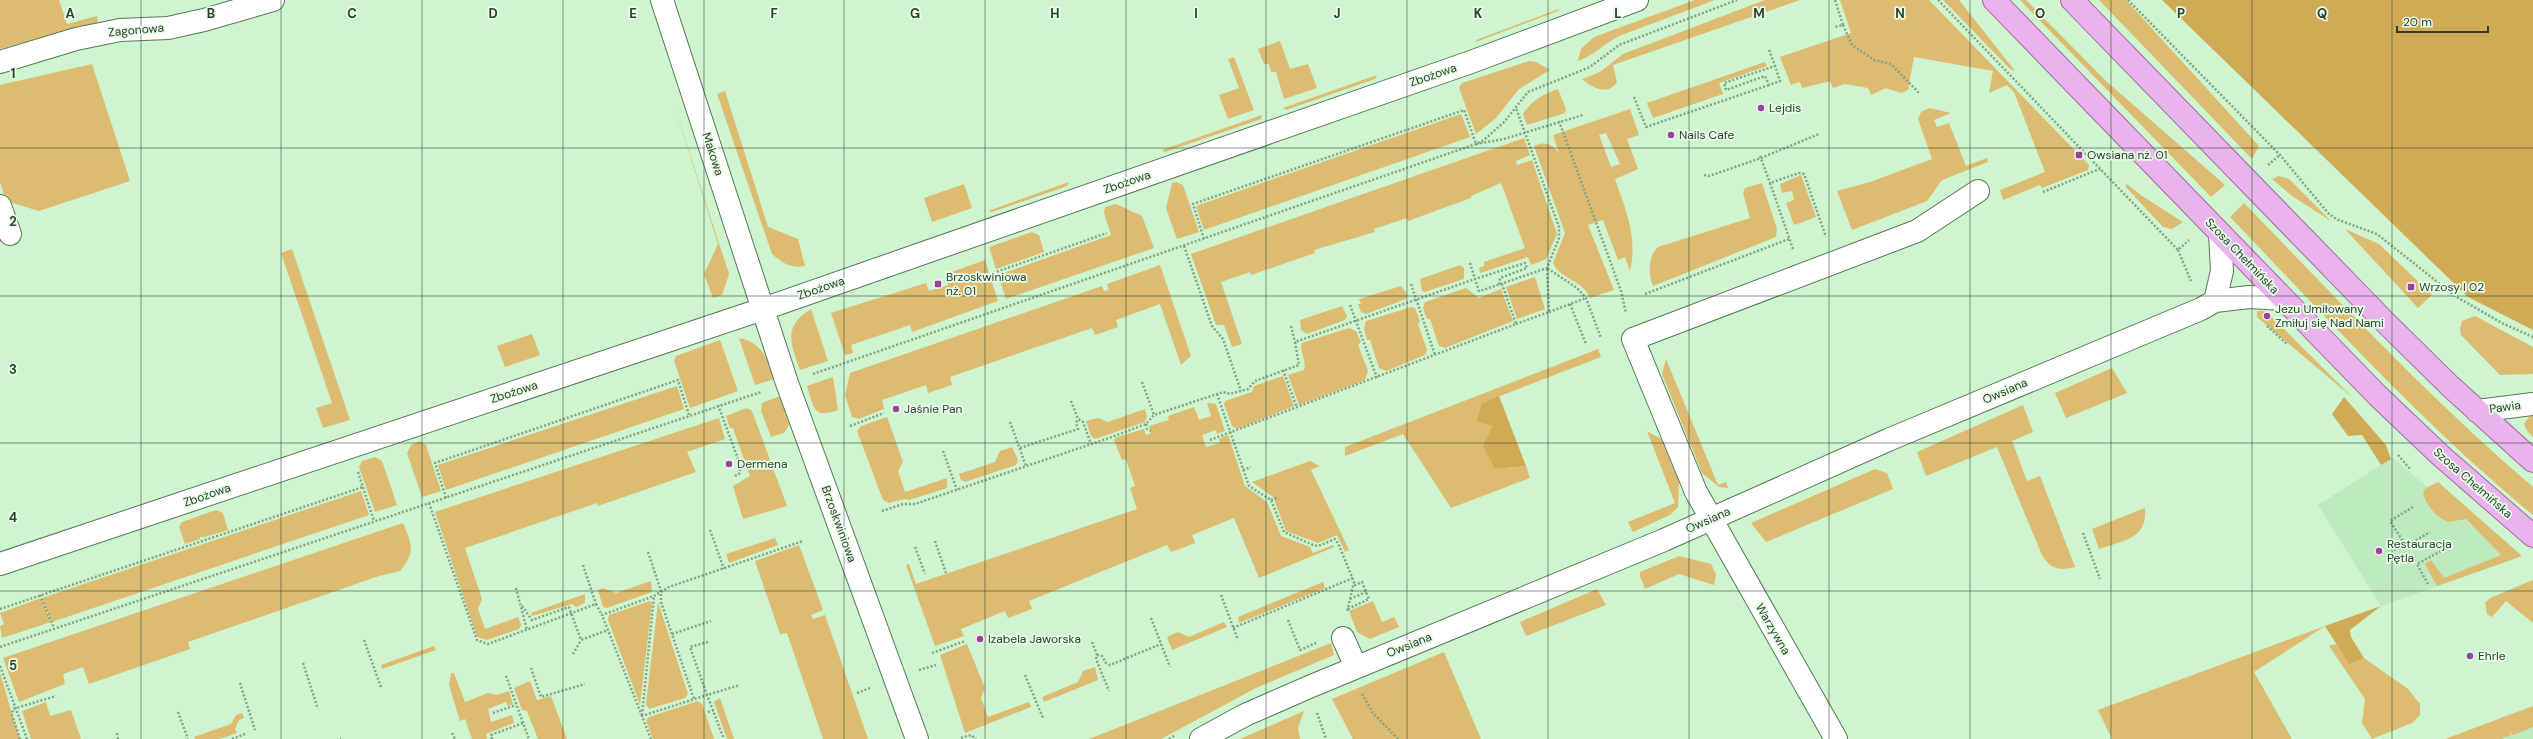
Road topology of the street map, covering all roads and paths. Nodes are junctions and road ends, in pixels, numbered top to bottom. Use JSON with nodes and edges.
{"nodes":[{"id":1,"x":272,"y":0,"type":"edge"},
{"id":2,"x":662,"y":0,"type":"edge"},
{"id":3,"x":1637,"y":0,"type":"edge"},
{"id":4,"x":1737,"y":0,"type":"edge"},
{"id":5,"x":1835,"y":0,"type":"edge"},
{"id":6,"x":1994,"y":0,"type":"edge"},
{"id":7,"x":2072,"y":0,"type":"edge"},
{"id":8,"x":2128,"y":0,"type":"edge"},
{"id":9,"x":1843,"y":25,"type":"junction"},
{"id":10,"x":1835,"y":27,"type":"dead end"},
{"id":11,"x":1769,"y":50,"type":"dead end"},
{"id":12,"x":0,"y":62,"type":"edge"},
{"id":13,"x":1775,"y":66,"type":"junction"},
{"id":14,"x":1769,"y":86,"type":"junction"},
{"id":15,"x":1920,"y":94,"type":"dead end"},
{"id":16,"x":1634,"y":97,"type":"dead end"},
{"id":17,"x":1515,"y":107,"type":"junction"},
{"id":18,"x":1583,"y":115,"type":"dead end"},
{"id":19,"x":1558,"y":121,"type":"junction"},
{"id":20,"x":1525,"y":132,"type":"junction"},
{"id":21,"x":1819,"y":134,"type":"dead end"},
{"id":22,"x":1476,"y":144,"type":"junction"},
{"id":23,"x":1761,"y":157,"type":"junction"},
{"id":24,"x":2102,"y":168,"type":"dead end"},
{"id":25,"x":1704,"y":175,"type":"dead end"},
{"id":26,"x":1770,"y":183,"type":"junction"},
{"id":27,"x":1978,"y":191,"type":"dead end"},
{"id":28,"x":2043,"y":192,"type":"dead end"},
{"id":29,"x":0,"y":206,"type":"edge"},
{"id":30,"x":1107,"y":233,"type":"dead end"},
{"id":31,"x":10,"y":234,"type":"dead end"},
{"id":32,"x":2220,"y":234,"type":"junction"},
{"id":33,"x":1204,"y":239,"type":"junction"},
{"id":34,"x":1789,"y":239,"type":"junction"},
{"id":35,"x":1184,"y":246,"type":"junction"},
{"id":36,"x":1470,"y":264,"type":"dead end"},
{"id":37,"x":1835,"y":264,"type":"junction"},
{"id":38,"x":1547,"y":268,"type":"junction"},
{"id":39,"x":993,"y":273,"type":"dead end"},
{"id":40,"x":1804,"y":275,"type":"junction"},
{"id":41,"x":1475,"y":279,"type":"junction"},
{"id":42,"x":1411,"y":284,"type":"dead end"},
{"id":43,"x":1500,"y":284,"type":"junction"},
{"id":44,"x":1645,"y":294,"type":"dead end"},
{"id":45,"x":1586,"y":298,"type":"junction"},
{"id":46,"x":2283,"y":299,"type":"junction"},
{"id":47,"x":1417,"y":300,"type":"junction"},
{"id":48,"x":2215,"y":300,"type":"junction"},
{"id":49,"x":1570,"y":304,"type":"junction"},
{"id":50,"x":1350,"y":305,"type":"dead end"},
{"id":51,"x":763,"y":309,"type":"junction"},
{"id":52,"x":1549,"y":312,"type":"junction"},
{"id":53,"x":1355,"y":320,"type":"junction"},
{"id":54,"x":1516,"y":324,"type":"junction"},
{"id":55,"x":1291,"y":326,"type":"dead end"},
{"id":56,"x":2533,"y":337,"type":"edge"},
{"id":57,"x":1601,"y":338,"type":"dead end"},
{"id":58,"x":1633,"y":339,"type":"junction"},
{"id":59,"x":1295,"y":342,"type":"junction"},
{"id":60,"x":1586,"y":344,"type":"dead end"},
{"id":61,"x":1435,"y":355,"type":"junction"},
{"id":62,"x":1283,"y":370,"type":"junction"},
{"id":63,"x":1377,"y":378,"type":"junction"},
{"id":64,"x":1142,"y":382,"type":"dead end"},
{"id":65,"x":787,"y":383,"type":"junction"},
{"id":66,"x":1241,"y":389,"type":"junction"},
{"id":67,"x":1217,"y":394,"type":"junction"},
{"id":68,"x":1071,"y":401,"type":"dead end"},
{"id":69,"x":2533,"y":404,"type":"edge"},
{"id":70,"x":718,"y":405,"type":"junction"},
{"id":71,"x":1297,"y":408,"type":"junction"},
{"id":72,"x":2477,"y":411,"type":"junction"},
{"id":73,"x":884,"y":413,"type":"dead end"},
{"id":74,"x":689,"y":415,"type":"junction"},
{"id":75,"x":1154,"y":415,"type":"junction"},
{"id":76,"x":1078,"y":419,"type":"junction"},
{"id":77,"x":1010,"y":422,"type":"dead end"},
{"id":78,"x":1146,"y":424,"type":"junction"},
{"id":79,"x":850,"y":426,"type":"dead end"},
{"id":80,"x":1151,"y":431,"type":"dead end"},
{"id":81,"x":1231,"y":434,"type":"junction"},
{"id":82,"x":1210,"y":440,"type":"dead end"},
{"id":83,"x":1091,"y":444,"type":"junction"},
{"id":84,"x":349,"y":447,"type":"junction"},
{"id":85,"x":1020,"y":448,"type":"junction"},
{"id":86,"x":943,"y":451,"type":"dead end"},
{"id":87,"x":2533,"y":461,"type":"edge"},
{"id":88,"x":1026,"y":466,"type":"junction"},
{"id":89,"x":1251,"y":467,"type":"dead end"},
{"id":90,"x":1243,"y":470,"type":"junction"},
{"id":91,"x":735,"y":476,"type":"dead end"},
{"id":92,"x":363,"y":487,"type":"junction"},
{"id":93,"x":957,"y":490,"type":"junction"},
{"id":94,"x":446,"y":498,"type":"junction"},
{"id":95,"x":1277,"y":498,"type":"dead end"},
{"id":96,"x":1271,"y":500,"type":"junction"},
{"id":97,"x":429,"y":503,"type":"junction"},
{"id":98,"x":2414,"y":507,"type":"dead end"},
{"id":99,"x":882,"y":511,"type":"dead end"},
{"id":100,"x":1710,"y":520,"type":"junction"},
{"id":101,"x":374,"y":521,"type":"junction"},
{"id":102,"x":710,"y":530,"type":"dead end"},
{"id":103,"x":2430,"y":532,"type":"dead end"},
{"id":104,"x":2083,"y":533,"type":"dead end"},
{"id":105,"x":2533,"y":536,"type":"edge"},
{"id":106,"x":803,"y":541,"type":"dead end"},
{"id":107,"x":935,"y":541,"type":"dead end"},
{"id":108,"x":2406,"y":546,"type":"junction"},
{"id":109,"x":915,"y":548,"type":"dead end"},
{"id":110,"x":2394,"y":550,"type":"dead end"},
{"id":111,"x":2443,"y":550,"type":"dead end"},
{"id":112,"x":648,"y":552,"type":"dead end"},
{"id":113,"x":0,"y":564,"type":"edge"},
{"id":114,"x":583,"y":565,"type":"dead end"},
{"id":115,"x":724,"y":569,"type":"junction"},
{"id":116,"x":946,"y":573,"type":"dead end"},
{"id":117,"x":925,"y":574,"type":"dead end"},
{"id":118,"x":1353,"y":578,"type":"junction"},
{"id":119,"x":2100,"y":579,"type":"dead end"},
{"id":120,"x":2428,"y":584,"type":"dead end"},
{"id":121,"x":1353,"y":586,"type":"junction"},
{"id":122,"x":516,"y":588,"type":"dead end"},
{"id":123,"x":661,"y":591,"type":"junction"},
{"id":124,"x":1366,"y":592,"type":"junction"},
{"id":125,"x":40,"y":595,"type":"junction"},
{"id":126,"x":654,"y":596,"type":"junction"},
{"id":127,"x":1221,"y":596,"type":"dead end"},
{"id":128,"x":1350,"y":599,"type":"junction"},
{"id":129,"x":596,"y":604,"type":"junction"},
{"id":130,"x":522,"y":606,"type":"junction"},
{"id":131,"x":0,"y":609,"type":"edge"},
{"id":132,"x":1348,"y":609,"type":"junction"},
{"id":133,"x":571,"y":614,"type":"junction"},
{"id":134,"x":1346,"y":614,"type":"dead end"},
{"id":135,"x":602,"y":615,"type":"junction"},
{"id":136,"x":1151,"y":618,"type":"dead end"},
{"id":137,"x":1288,"y":620,"type":"dead end"},
{"id":138,"x":712,"y":621,"type":"dead end"},
{"id":139,"x":1233,"y":627,"type":"junction"},
{"id":140,"x":54,"y":628,"type":"junction"},
{"id":141,"x":526,"y":630,"type":"junction"},
{"id":142,"x":608,"y":630,"type":"junction"},
{"id":143,"x":672,"y":634,"type":"junction"},
{"id":144,"x":1343,"y":638,"type":"dead end"},
{"id":145,"x":364,"y":640,"type":"dead end"},
{"id":146,"x":581,"y":640,"type":"junction"},
{"id":147,"x":1238,"y":640,"type":"dead end"},
{"id":148,"x":965,"y":641,"type":"dead end"},
{"id":149,"x":1320,"y":641,"type":"dead end"},
{"id":150,"x":708,"y":642,"type":"dead end"},
{"id":151,"x":1092,"y":642,"type":"dead end"},
{"id":152,"x":1161,"y":644,"type":"junction"},
{"id":153,"x":0,"y":647,"type":"edge"},
{"id":154,"x":932,"y":653,"type":"dead end"},
{"id":155,"x":573,"y":654,"type":"dead end"},
{"id":156,"x":1097,"y":655,"type":"junction"},
{"id":157,"x":303,"y":663,"type":"dead end"},
{"id":158,"x":0,"y":666,"type":"edge"},
{"id":159,"x":1170,"y":667,"type":"dead end"},
{"id":160,"x":1356,"y":667,"type":"junction"},
{"id":161,"x":531,"y":668,"type":"dead end"},
{"id":162,"x":1025,"y":675,"type":"dead end"},
{"id":163,"x":506,"y":676,"type":"dead end"},
{"id":164,"x":240,"y":683,"type":"dead end"},
{"id":165,"x":585,"y":684,"type":"dead end"},
{"id":166,"x":740,"y":685,"type":"dead end"},
{"id":167,"x":382,"y":687,"type":"dead end"},
{"id":168,"x":1360,"y":691,"type":"dead end"},
{"id":169,"x":1109,"y":692,"type":"dead end"},
{"id":170,"x":707,"y":695,"type":"junction"},
{"id":171,"x":56,"y":696,"type":"dead end"},
{"id":172,"x":694,"y":699,"type":"junction"},
{"id":173,"x":516,"y":705,"type":"junction"},
{"id":174,"x":16,"y":708,"type":"junction"},
{"id":175,"x":318,"y":709,"type":"dead end"},
{"id":176,"x":714,"y":710,"type":"junction"},
{"id":177,"x":178,"y":712,"type":"dead end"},
{"id":178,"x":708,"y":712,"type":"dead end"},
{"id":179,"x":493,"y":713,"type":"dead end"},
{"id":180,"x":642,"y":716,"type":"junction"},
{"id":181,"x":1043,"y":718,"type":"dead end"},
{"id":182,"x":523,"y":723,"type":"junction"},
{"id":183,"x":255,"y":730,"type":"dead end"},
{"id":184,"x":452,"y":733,"type":"dead end"},
{"id":185,"x":117,"y":734,"type":"dead end"},
{"id":186,"x":245,"y":734,"type":"dead end"},
{"id":187,"x":241,"y":738,"type":"edge"},
{"id":188,"x":961,"y":738,"type":"edge"},
{"id":189,"x":20,"y":739,"type":"edge"},
{"id":190,"x":27,"y":739,"type":"edge"},
{"id":191,"x":118,"y":739,"type":"edge"},
{"id":192,"x":188,"y":739,"type":"edge"},
{"id":193,"x":232,"y":739,"type":"edge"},
{"id":194,"x":455,"y":739,"type":"edge"},
{"id":195,"x":492,"y":739,"type":"edge"},
{"id":196,"x":529,"y":739,"type":"edge"},
{"id":197,"x":651,"y":739,"type":"edge"},
{"id":198,"x":724,"y":739,"type":"edge"},
{"id":199,"x":917,"y":739,"type":"edge"},
{"id":200,"x":976,"y":739,"type":"edge"},
{"id":201,"x":1201,"y":739,"type":"edge"},
{"id":202,"x":1398,"y":739,"type":"edge"},
{"id":203,"x":1836,"y":739,"type":"edge"}],
"edges":[{"from":1,"to":12,"type":"street","name":"Zagonowa"},
{"from":2,"to":51,"type":"street","name":"Makowa"},
{"from":3,"to":51,"type":"street","name":"Zbożowa"},
{"from":4,"to":17,"type":"path"},
{"from":5,"to":9,"type":"path"},
{"from":6,"to":32,"type":"main road","name":"Szosa Chełmińska"},
{"from":7,"to":72,"type":"main road"},
{"from":8,"to":56,"type":"path"},
{"from":9,"to":10,"type":"path"},
{"from":9,"to":15,"type":"path"},
{"from":11,"to":13,"type":"path"},
{"from":13,"to":14,"type":"path"},
{"from":13,"to":14,"type":"path"},
{"from":14,"to":16,"type":"path"},
{"from":17,"to":20,"type":"path"},
{"from":17,"to":22,"type":"path"},
{"from":18,"to":19,"type":"path"},
{"from":19,"to":20,"type":"path"},
{"from":19,"to":58,"type":"path"},
{"from":20,"to":22,"type":"path"},
{"from":20,"to":38,"type":"path"},
{"from":21,"to":23,"type":"path"},
{"from":22,"to":33,"type":"path"},
{"from":22,"to":33,"type":"path"},
{"from":23,"to":25,"type":"path"},
{"from":23,"to":26,"type":"path"},
{"from":24,"to":28,"type":"path"},
{"from":26,"to":34,"type":"path"},
{"from":26,"to":37,"type":"path"},
{"from":27,"to":37,"type":"street"},
{"from":29,"to":31,"type":"street"},
{"from":30,"to":39,"type":"path"},
{"from":32,"to":46,"type":"main road","name":"Szosa Chełmińska"},
{"from":32,"to":48,"type":"street"},
{"from":33,"to":35,"type":"path"},
{"from":34,"to":40,"type":"path"},
{"from":34,"to":44,"type":"path"},
{"from":35,"to":65,"type":"path"},
{"from":35,"to":66,"type":"path"},
{"from":36,"to":41,"type":"path"},
{"from":37,"to":40,"type":"street"},
{"from":38,"to":43,"type":"path"},
{"from":38,"to":45,"type":"path"},
{"from":38,"to":52,"type":"path"},
{"from":40,"to":58,"type":"street"},
{"from":41,"to":43,"type":"path"},
{"from":41,"to":43,"type":"path"},
{"from":41,"to":47,"type":"path"},
{"from":42,"to":47,"type":"path"},
{"from":43,"to":54,"type":"path"},
{"from":45,"to":49,"type":"path"},
{"from":45,"to":57,"type":"path"},
{"from":46,"to":48,"type":"street","name":"Owsiana"},
{"from":46,"to":105,"type":"main road","name":"Szosa Chełmińska"},
{"from":47,"to":53,"type":"path"},
{"from":47,"to":61,"type":"path"},
{"from":48,"to":100,"type":"street","name":"Owsiana"},
{"from":49,"to":52,"type":"path"},
{"from":49,"to":60,"type":"path"},
{"from":50,"to":53,"type":"path"},
{"from":51,"to":65,"type":"street","name":"Brzoskwiniowa"},
{"from":51,"to":84,"type":"street","name":"Zbożowa"},
{"from":52,"to":54,"type":"path"},
{"from":53,"to":59,"type":"path"},
{"from":53,"to":63,"type":"path"},
{"from":54,"to":61,"type":"path"},
{"from":55,"to":59,"type":"path"},
{"from":58,"to":100,"type":"street","name":"Warzywna"},
{"from":59,"to":62,"type":"path"},
{"from":61,"to":63,"type":"path"},
{"from":62,"to":66,"type":"path"},
{"from":62,"to":71,"type":"path"},
{"from":63,"to":71,"type":"path"},
{"from":64,"to":75,"type":"path"},
{"from":65,"to":70,"type":"path"},
{"from":65,"to":199,"type":"street","name":"Brzoskwiniowa"},
{"from":66,"to":67,"type":"path"},
{"from":67,"to":75,"type":"path"},
{"from":67,"to":81,"type":"path"},
{"from":68,"to":76,"type":"path"},
{"from":69,"to":72,"type":"street","name":"Pawia"},
{"from":70,"to":74,"type":"path"},
{"from":70,"to":91,"type":"path"},
{"from":71,"to":81,"type":"path"},
{"from":72,"to":87,"type":"main road"},
{"from":73,"to":79,"type":"path"},
{"from":74,"to":94,"type":"path"},
{"from":74,"to":94,"type":"path"},
{"from":75,"to":78,"type":"path"},
{"from":76,"to":83,"type":"path"},
{"from":76,"to":85,"type":"path"},
{"from":77,"to":85,"type":"path"},
{"from":78,"to":80,"type":"path"},
{"from":78,"to":83,"type":"path"},
{"from":81,"to":82,"type":"path"},
{"from":81,"to":90,"type":"path"},
{"from":83,"to":88,"type":"path"},
{"from":84,"to":92,"type":"path"},
{"from":84,"to":113,"type":"street","name":"Zbożowa"},
{"from":85,"to":88,"type":"path"},
{"from":86,"to":93,"type":"path"},
{"from":88,"to":93,"type":"path"},
{"from":89,"to":90,"type":"path"},
{"from":90,"to":96,"type":"path"},
{"from":92,"to":101,"type":"path"},
{"from":92,"to":125,"type":"path"},
{"from":93,"to":99,"type":"path"},
{"from":94,"to":97,"type":"path"},
{"from":95,"to":96,"type":"path"},
{"from":96,"to":118,"type":"path"},
{"from":97,"to":101,"type":"path"},
{"from":97,"to":141,"type":"path"},
{"from":98,"to":108,"type":"path"},
{"from":100,"to":160,"type":"street","name":"Owsiana"},
{"from":100,"to":203,"type":"street","name":"Warzywna"},
{"from":101,"to":140,"type":"path"},
{"from":102,"to":115,"type":"path"},
{"from":103,"to":108,"type":"path"},
{"from":104,"to":119,"type":"path"},
{"from":106,"to":115,"type":"path"},
{"from":107,"to":116,"type":"path"},
{"from":108,"to":110,"type":"path"},
{"from":109,"to":117,"type":"path"},
{"from":111,"to":120,"type":"path"},
{"from":112,"to":123,"type":"path"},
{"from":114,"to":129,"type":"path"},
{"from":115,"to":123,"type":"path"},
{"from":118,"to":121,"type":"path"},
{"from":118,"to":139,"type":"path"},
{"from":121,"to":124,"type":"path"},
{"from":121,"to":128,"type":"path"},
{"from":122,"to":130,"type":"path"},
{"from":123,"to":126,"type":"path"},
{"from":123,"to":143,"type":"path"},
{"from":124,"to":128,"type":"path"},
{"from":124,"to":132,"type":"path"},
{"from":125,"to":131,"type":"path"},
{"from":125,"to":140,"type":"path"},
{"from":126,"to":135,"type":"path"},
{"from":126,"to":180,"type":"path"},
{"from":127,"to":139,"type":"path"},
{"from":128,"to":132,"type":"path"},
{"from":129,"to":133,"type":"path"},
{"from":129,"to":135,"type":"path"},
{"from":130,"to":133,"type":"path"},
{"from":130,"to":141,"type":"path"},
{"from":132,"to":134,"type":"path"},
{"from":133,"to":141,"type":"path"},
{"from":133,"to":146,"type":"path"},
{"from":135,"to":142,"type":"path"},
{"from":136,"to":152,"type":"path"},
{"from":137,"to":149,"type":"path"},
{"from":138,"to":143,"type":"path"},
{"from":139,"to":147,"type":"path"},
{"from":140,"to":153,"type":"path"},
{"from":142,"to":146,"type":"path"},
{"from":142,"to":180,"type":"path"},
{"from":143,"to":172,"type":"path"},
{"from":144,"to":160,"type":"street"},
{"from":145,"to":167,"type":"path"},
{"from":146,"to":155,"type":"path"},
{"from":148,"to":154,"type":"path"},
{"from":150,"to":170,"type":"path"},
{"from":151,"to":156,"type":"path"},
{"from":152,"to":156,"type":"path"},
{"from":152,"to":159,"type":"path"},
{"from":156,"to":169,"type":"path"},
{"from":157,"to":175,"type":"path"},
{"from":158,"to":174,"type":"path"},
{"from":160,"to":201,"type":"street","name":"Owsiana"},
{"from":161,"to":165,"type":"path"},
{"from":162,"to":181,"type":"path"},
{"from":163,"to":173,"type":"path"},
{"from":164,"to":183,"type":"path"},
{"from":166,"to":170,"type":"path"},
{"from":168,"to":202,"type":"path"},
{"from":170,"to":172,"type":"path"},
{"from":170,"to":176,"type":"path"},
{"from":171,"to":174,"type":"path"},
{"from":172,"to":180,"type":"path"},
{"from":173,"to":179,"type":"path"},
{"from":173,"to":182,"type":"path"},
{"from":174,"to":189,"type":"path"},
{"from":174,"to":190,"type":"path"},
{"from":176,"to":178,"type":"path"},
{"from":176,"to":198,"type":"path"},
{"from":177,"to":192,"type":"path"},
{"from":180,"to":197,"type":"path"},
{"from":182,"to":195,"type":"path"},
{"from":182,"to":196,"type":"path"},
{"from":184,"to":194,"type":"path"},
{"from":185,"to":191,"type":"path"},
{"from":186,"to":187,"type":"path"},
{"from":187,"to":193,"type":"path"},
{"from":188,"to":200,"type":"path"}]}
